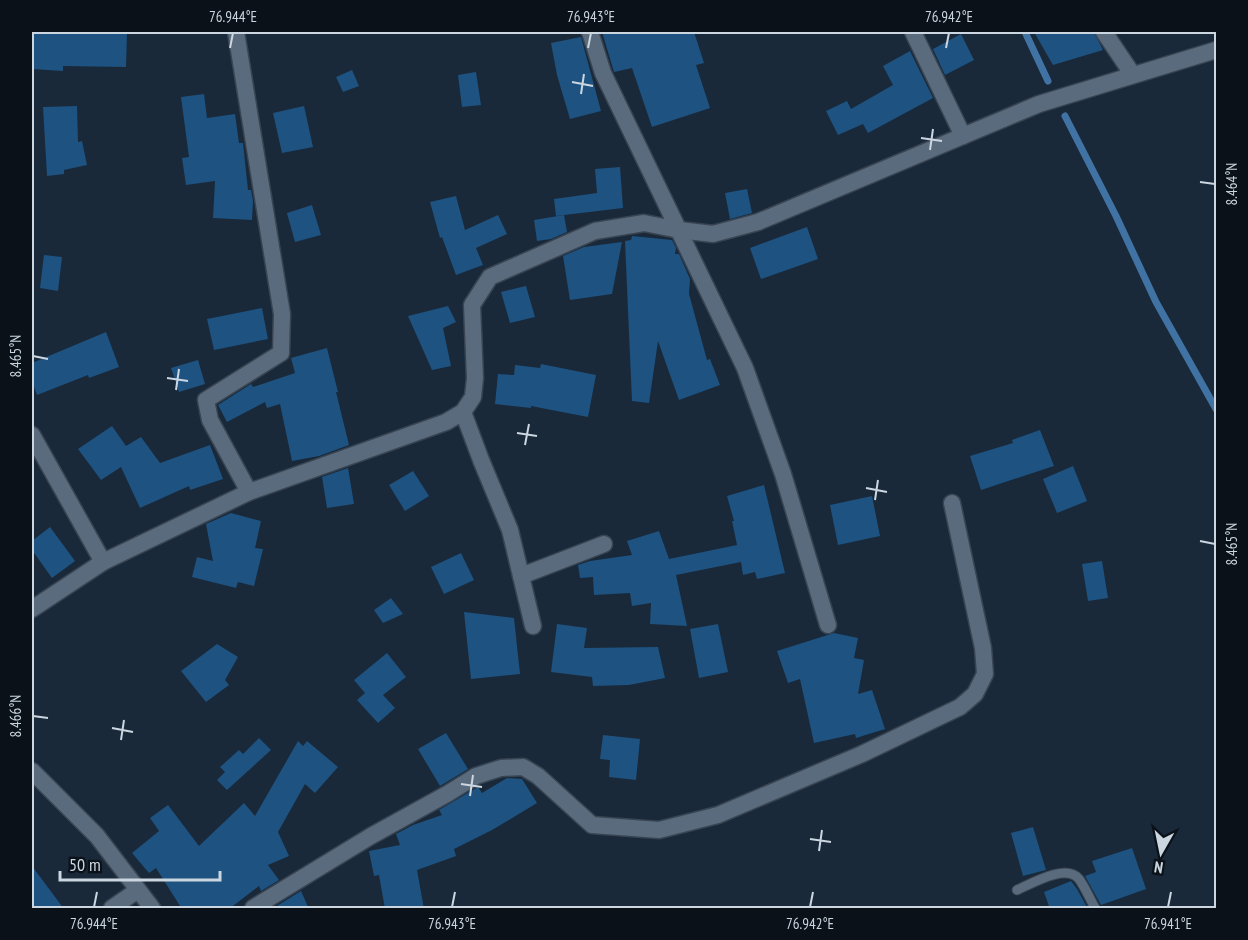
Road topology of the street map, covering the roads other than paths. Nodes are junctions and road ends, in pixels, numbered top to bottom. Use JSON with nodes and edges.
{"nodes":[{"id":1,"x":236,"y":32,"type":"edge"},
{"id":2,"x":590,"y":32,"type":"edge"},
{"id":3,"x":913,"y":32,"type":"edge"},
{"id":4,"x":1104,"y":32,"type":"edge"},
{"id":5,"x":1216,"y":50,"type":"edge"},
{"id":6,"x":1133,"y":75,"type":"junction"},
{"id":7,"x":963,"y":136,"type":"junction"},
{"id":8,"x":679,"y":230,"type":"junction"},
{"id":9,"x":463,"y":412,"type":"junction"},
{"id":10,"x":32,"y":435,"type":"edge"},
{"id":11,"x":249,"y":492,"type":"junction"},
{"id":12,"x":952,"y":503,"type":"dead end"},
{"id":13,"x":604,"y":544,"type":"dead end"},
{"id":14,"x":103,"y":562,"type":"junction"},
{"id":15,"x":521,"y":576,"type":"junction"},
{"id":16,"x":32,"y":609,"type":"edge"},
{"id":17,"x":533,"y":626,"type":"dead end"},
{"id":18,"x":828,"y":626,"type":"dead end"},
{"id":19,"x":32,"y":771,"type":"edge"},
{"id":20,"x":138,"y":890,"type":"junction"},
{"id":21,"x":1017,"y":890,"type":"dead end"},
{"id":22,"x":112,"y":909,"type":"edge"},
{"id":23,"x":152,"y":909,"type":"edge"},
{"id":24,"x":253,"y":909,"type":"edge"},
{"id":25,"x":1095,"y":909,"type":"edge"}],
"edges":[{"from":1,"to":11,"type":"street"},
{"from":2,"to":8,"type":"street"},
{"from":3,"to":7,"type":"street"},
{"from":4,"to":6,"type":"street"},
{"from":5,"to":6,"type":"street"},
{"from":6,"to":7,"type":"street"},
{"from":7,"to":8,"type":"street"},
{"from":8,"to":9,"type":"street"},
{"from":8,"to":18,"type":"street"},
{"from":9,"to":11,"type":"street"},
{"from":9,"to":15,"type":"street"},
{"from":10,"to":14,"type":"street"},
{"from":11,"to":14,"type":"street"},
{"from":12,"to":24,"type":"street"},
{"from":13,"to":15,"type":"street"},
{"from":14,"to":16,"type":"street"},
{"from":15,"to":17,"type":"street"},
{"from":19,"to":20,"type":"street"},
{"from":20,"to":22,"type":"street"},
{"from":20,"to":23,"type":"street"},
{"from":21,"to":25,"type":"lane"}]}
